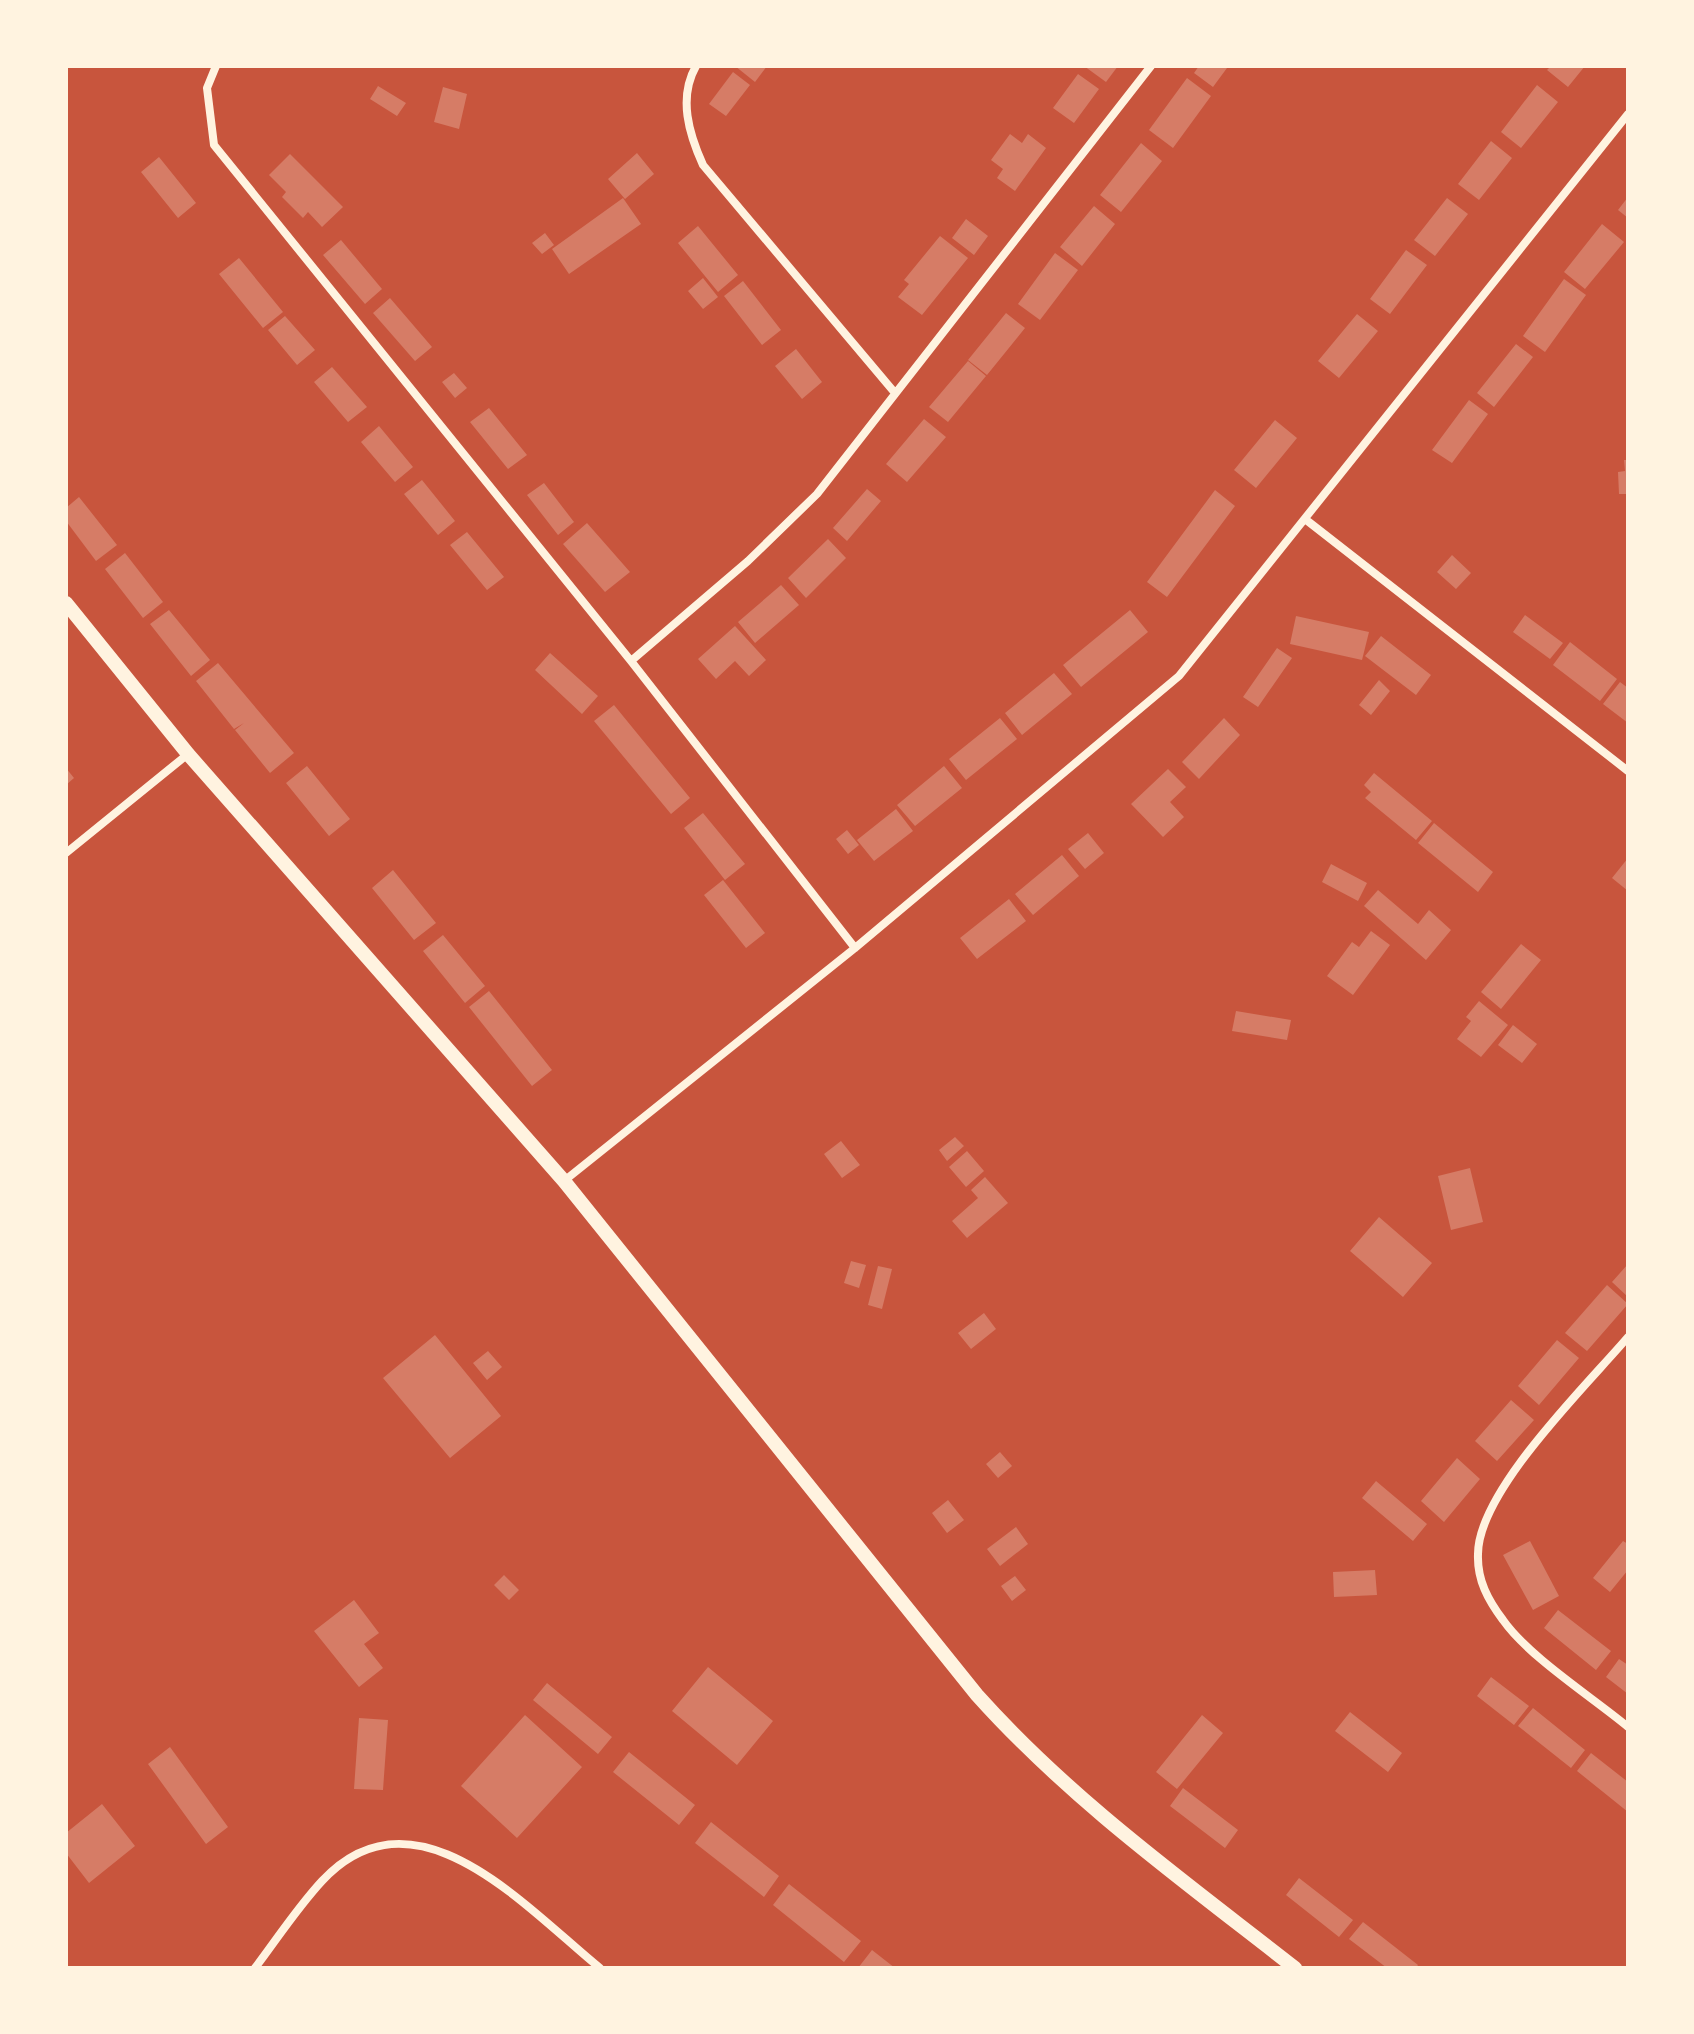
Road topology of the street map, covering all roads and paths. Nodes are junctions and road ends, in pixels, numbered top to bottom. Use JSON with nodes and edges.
{"nodes":[{"id":1,"x":216,"y":66,"type":"edge"},
{"id":2,"x":696,"y":66,"type":"edge"},
{"id":3,"x":1151,"y":66,"type":"edge"},
{"id":4,"x":1628,"y":114,"type":"edge"},
{"id":5,"x":895,"y":393,"type":"junction"},
{"id":6,"x":1305,"y":519,"type":"junction"},
{"id":7,"x":66,"y":603,"type":"edge"},
{"id":8,"x":631,"y":661,"type":"junction"},
{"id":9,"x":188,"y":754,"type":"junction"},
{"id":10,"x":1628,"y":771,"type":"edge"},
{"id":11,"x":66,"y":853,"type":"edge"},
{"id":12,"x":855,"y":948,"type":"junction"},
{"id":13,"x":564,"y":1181,"type":"junction"},
{"id":14,"x":1628,"y":1337,"type":"edge"},
{"id":15,"x":1628,"y":1727,"type":"edge"},
{"id":16,"x":255,"y":1968,"type":"edge"},
{"id":17,"x":600,"y":1968,"type":"edge"},
{"id":18,"x":1295,"y":1968,"type":"edge"}],
"edges":[{"from":1,"to":8,"type":"street"},
{"from":2,"to":5,"type":"street"},
{"from":3,"to":5,"type":"street"},
{"from":4,"to":6,"type":"street"},
{"from":5,"to":8,"type":"street"},
{"from":6,"to":10,"type":"street"},
{"from":6,"to":12,"type":"street"},
{"from":7,"to":9,"type":"street"},
{"from":8,"to":12,"type":"street"},
{"from":9,"to":11,"type":"street"},
{"from":9,"to":13,"type":"street"},
{"from":12,"to":13,"type":"street"},
{"from":13,"to":18,"type":"street"},
{"from":14,"to":15,"type":"street"},
{"from":16,"to":17,"type":"street"}]}
